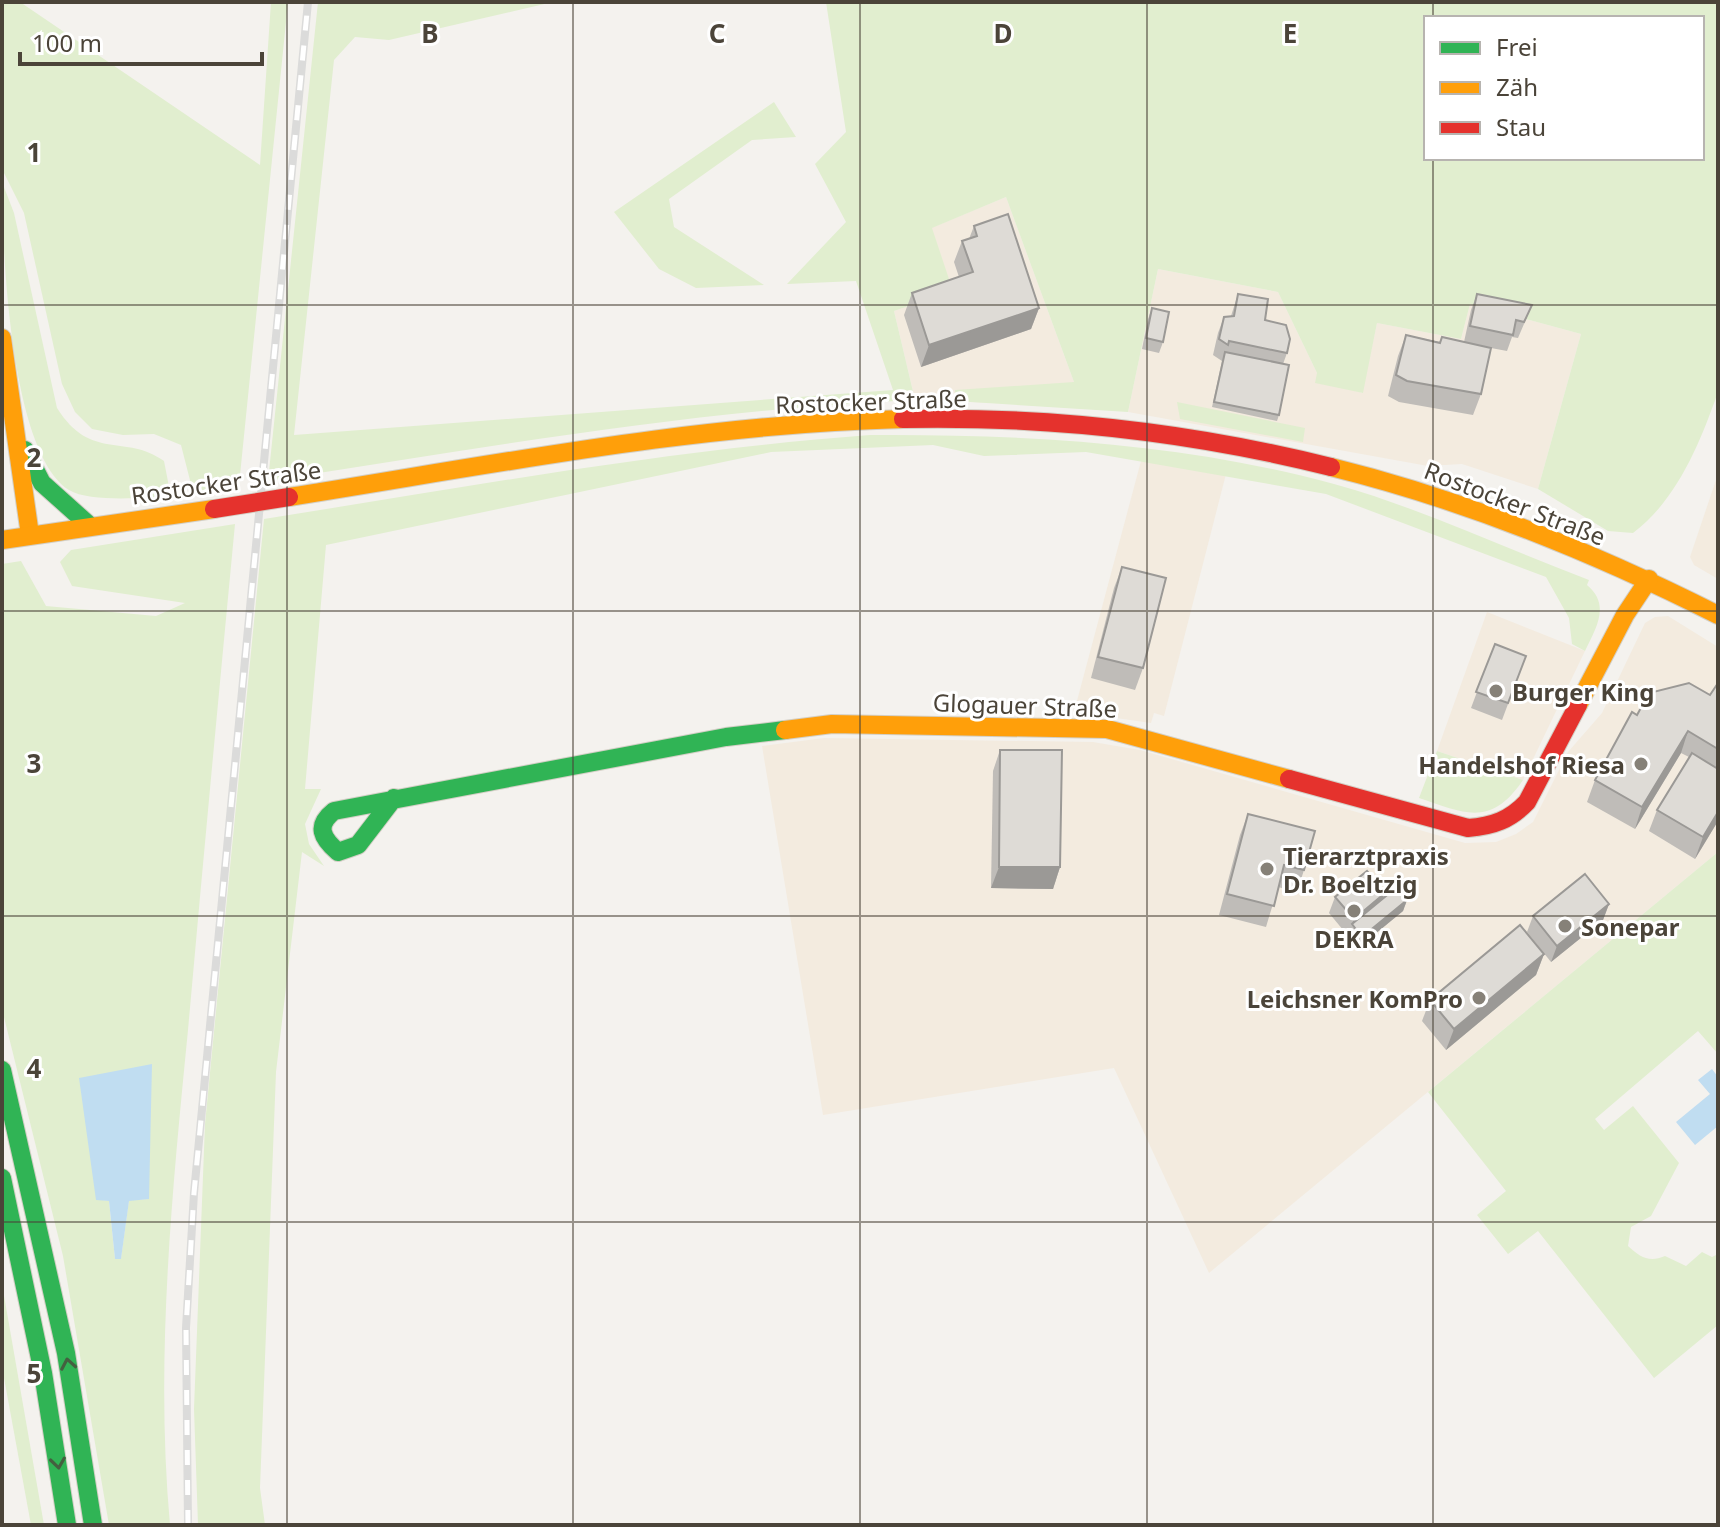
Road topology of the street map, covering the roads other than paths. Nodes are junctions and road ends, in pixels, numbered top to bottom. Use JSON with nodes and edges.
{"nodes":[{"id":1,"x":2,"y":338,"type":"edge"},
{"id":2,"x":17,"y":434,"type":"junction"},
{"id":3,"x":90,"y":526,"type":"junction"},
{"id":4,"x":30,"y":535,"type":"junction"},
{"id":5,"x":2,"y":540,"type":"edge"},
{"id":6,"x":1649,"y":579,"type":"junction"},
{"id":7,"x":1718,"y":615,"type":"edge"},
{"id":8,"x":394,"y":798,"type":"dead end"},
{"id":9,"x":2,"y":1070,"type":"edge"},
{"id":10,"x":2,"y":1178,"type":"edge"},
{"id":11,"x":67,"y":1525,"type":"edge"},
{"id":12,"x":93,"y":1525,"type":"edge"}],
"edges":[{"from":1,"to":2,"type":"main road"},
{"from":2,"to":3,"type":"main road"},
{"from":2,"to":4,"type":"main road"},
{"from":3,"to":4,"type":"main road","name":"Rostocker Straße"},
{"from":3,"to":6,"type":"main road","name":"Rostocker Straße","bridge":true},
{"from":4,"to":5,"type":"main road","name":"Rostocker Straße"},
{"from":6,"to":7,"type":"main road","name":"Rostocker Straße"},
{"from":6,"to":8,"type":"main road","name":"Glogauer Straße"},
{"from":12,"to":9,"type":"main road","one_way":true},
{"from":10,"to":11,"type":"main road","one_way":true}]}
